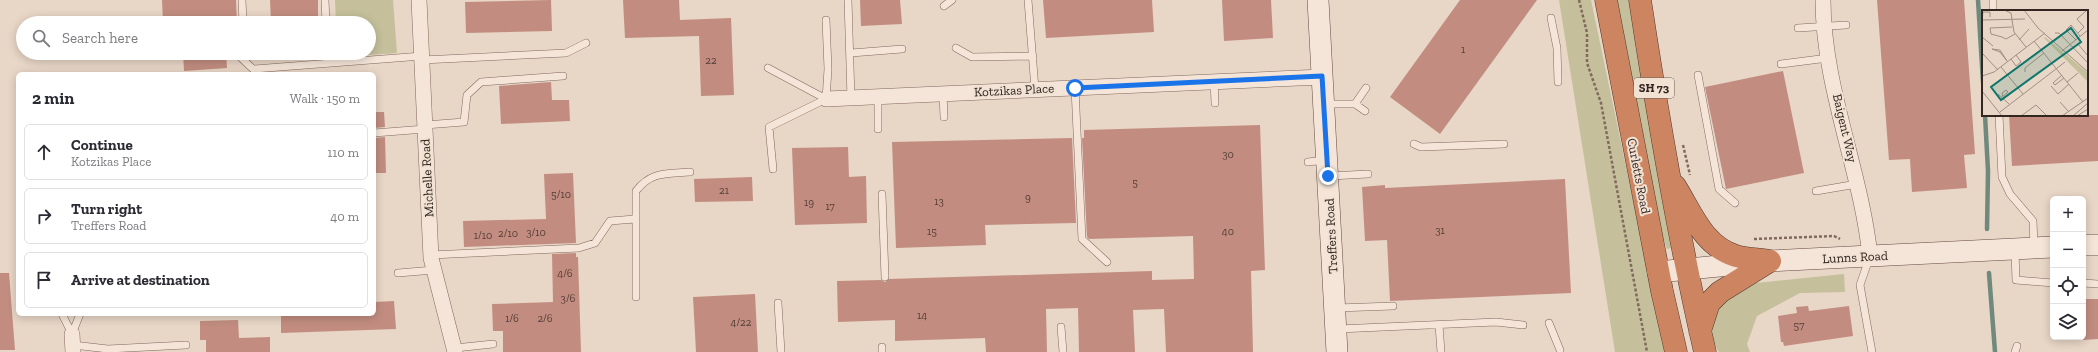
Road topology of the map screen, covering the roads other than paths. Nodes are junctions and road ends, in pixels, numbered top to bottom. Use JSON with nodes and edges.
{"nodes":[{"id":1,"x":242,"y":0,"type":"edge"},
{"id":2,"x":325,"y":0,"type":"edge"},
{"id":3,"x":419,"y":0,"type":"edge"},
{"id":4,"x":848,"y":0,"type":"edge"},
{"id":5,"x":952,"y":0,"type":"edge"},
{"id":6,"x":1028,"y":0,"type":"edge"},
{"id":7,"x":1318,"y":0,"type":"edge"},
{"id":8,"x":1606,"y":0,"type":"edge"},
{"id":9,"x":1640,"y":0,"type":"edge"},
{"id":10,"x":1823,"y":0,"type":"edge"},
{"id":11,"x":944,"y":6,"type":"dead end"},
{"id":12,"x":243,"y":16,"type":"edge"},
{"id":13,"x":326,"y":16,"type":"edge"},
{"id":14,"x":1551,"y":18,"type":"dead end"},
{"id":15,"x":826,"y":20,"type":"dead end"},
{"id":16,"x":1846,"y":25,"type":"dead end"},
{"id":17,"x":1823,"y":26,"type":"junction"},
{"id":18,"x":1798,"y":28,"type":"dead end"},
{"id":19,"x":586,"y":43,"type":"dead end"},
{"id":20,"x":956,"y":48,"type":"dead end"},
{"id":21,"x":902,"y":50,"type":"dead end"},
{"id":22,"x":851,"y":53,"type":"junction"},
{"id":23,"x":1033,"y":56,"type":"junction"},
{"id":24,"x":422,"y":58,"type":"junction"},
{"id":25,"x":1828,"y":58,"type":"junction"},
{"id":26,"x":243,"y":60,"type":"edge"},
{"id":27,"x":327,"y":60,"type":"edge"},
{"id":28,"x":327,"y":64,"type":"junction"},
{"id":29,"x":1781,"y":64,"type":"dead end"},
{"id":30,"x":768,"y":68,"type":"dead end"},
{"id":31,"x":1698,"y":75,"type":"dead end"},
{"id":32,"x":563,"y":76,"type":"dead end"},
{"id":33,"x":1322,"y":76,"type":"junction"},
{"id":34,"x":1214,"y":80,"type":"junction"},
{"id":35,"x":1558,"y":82,"type":"dead end"},
{"id":36,"x":1075,"y":88,"type":"junction"},
{"id":37,"x":1366,"y":88,"type":"dead end"},
{"id":38,"x":1035,"y":90,"type":"junction"},
{"id":39,"x":942,"y":94,"type":"junction"},
{"id":40,"x":878,"y":97,"type":"junction"},
{"id":41,"x":851,"y":98,"type":"junction"},
{"id":42,"x":826,"y":99,"type":"junction"},
{"id":43,"x":1215,"y":103,"type":"dead end"},
{"id":44,"x":1324,"y":104,"type":"junction"},
{"id":45,"x":1355,"y":104,"type":"junction"},
{"id":46,"x":1365,"y":111,"type":"dead end"},
{"id":47,"x":1999,"y":116,"type":"edge"},
{"id":48,"x":944,"y":117,"type":"dead end"},
{"id":49,"x":425,"y":127,"type":"junction"},
{"id":50,"x":878,"y":129,"type":"dead end"},
{"id":51,"x":376,"y":133,"type":"edge"},
{"id":52,"x":1414,"y":144,"type":"dead end"},
{"id":53,"x":1504,"y":144,"type":"dead end"},
{"id":54,"x":1321,"y":166,"type":"junction"},
{"id":55,"x":773,"y":169,"type":"dead end"},
{"id":56,"x":690,"y":172,"type":"dead end"},
{"id":57,"x":1368,"y":174,"type":"dead end"},
{"id":58,"x":1669,"y":175,"type":"junction"},
{"id":59,"x":1857,"y":184,"type":"junction"},
{"id":60,"x":1816,"y":190,"type":"dead end"},
{"id":61,"x":882,"y":194,"type":"dead end"},
{"id":62,"x":1735,"y":203,"type":"dead end"},
{"id":63,"x":635,"y":219,"type":"junction"},
{"id":64,"x":2098,"y":244,"type":"edge"},
{"id":65,"x":2086,"y":245,"type":"edge"},
{"id":66,"x":2034,"y":248,"type":"edge"},
{"id":67,"x":431,"y":255,"type":"junction"},
{"id":68,"x":1870,"y":256,"type":"junction"},
{"id":69,"x":1770,"y":260,"type":"junction"},
{"id":70,"x":1107,"y":262,"type":"dead end"},
{"id":71,"x":1685,"y":268,"type":"junction"},
{"id":72,"x":434,"y":270,"type":"junction"},
{"id":73,"x":1658,"y":272,"type":"junction"},
{"id":74,"x":398,"y":273,"type":"dead end"},
{"id":75,"x":885,"y":277,"type":"dead end"},
{"id":76,"x":2050,"y":283,"type":"edge"},
{"id":77,"x":2086,"y":284,"type":"edge"},
{"id":78,"x":2098,"y":284,"type":"edge"},
{"id":79,"x":636,"y":297,"type":"dead end"},
{"id":80,"x":778,"y":303,"type":"dead end"},
{"id":81,"x":1393,"y":306,"type":"dead end"},
{"id":82,"x":1334,"y":308,"type":"junction"},
{"id":83,"x":63,"y":316,"type":"edge"},
{"id":84,"x":80,"y":316,"type":"edge"},
{"id":85,"x":1549,"y":323,"type":"dead end"},
{"id":86,"x":1523,"y":325,"type":"dead end"},
{"id":87,"x":1439,"y":326,"type":"junction"},
{"id":88,"x":1061,"y":327,"type":"dead end"},
{"id":89,"x":1336,"y":329,"type":"junction"},
{"id":90,"x":1700,"y":331,"type":"junction"},
{"id":91,"x":73,"y":344,"type":"edge"},
{"id":92,"x":493,"y":344,"type":"dead end"},
{"id":93,"x":186,"y":345,"type":"dead end"},
{"id":94,"x":455,"y":350,"type":"edge"},
{"id":95,"x":1560,"y":350,"type":"dead end"},
{"id":96,"x":781,"y":352,"type":"edge"},
{"id":97,"x":1063,"y":352,"type":"edge"},
{"id":98,"x":1337,"y":352,"type":"edge"},
{"id":99,"x":1441,"y":352,"type":"edge"},
{"id":100,"x":1676,"y":352,"type":"edge"},
{"id":101,"x":1705,"y":352,"type":"edge"},
{"id":102,"x":1872,"y":352,"type":"edge"}],
"edges":[{"from":1,"to":12,"type":"lane"},
{"from":2,"to":13,"type":"lane"},
{"from":3,"to":24,"type":"street","name":"Michelle Road"},
{"from":4,"to":22,"type":"lane"},
{"from":5,"to":11,"type":"lane"},
{"from":6,"to":23,"type":"lane"},
{"from":7,"to":33,"type":"street","name":"Treffers Road"},
{"from":8,"to":73,"type":"highway","name":"Curletts Road","number":"SH 73"},
{"from":9,"to":58,"type":"highway","number":"SH 73"},
{"from":10,"to":17,"type":"street","name":"Baigent Way"},
{"from":14,"to":35,"type":"lane"},
{"from":15,"to":42,"type":"lane"},
{"from":16,"to":17,"type":"lane"},
{"from":17,"to":18,"type":"lane"},
{"from":17,"to":25,"type":"street","name":"Baigent Way"},
{"from":19,"to":24,"type":"lane"},
{"from":20,"to":23,"type":"lane"},
{"from":21,"to":22,"type":"lane"},
{"from":22,"to":41,"type":"lane"},
{"from":23,"to":38,"type":"lane"},
{"from":24,"to":28,"type":"lane"},
{"from":24,"to":49,"type":"street","name":"Michelle Road"},
{"from":25,"to":29,"type":"lane"},
{"from":25,"to":59,"type":"street","name":"Baigent Way"},
{"from":26,"to":28,"type":"lane"},
{"from":27,"to":28,"type":"lane"},
{"from":30,"to":42,"type":"lane"},
{"from":31,"to":62,"type":"lane"},
{"from":32,"to":49,"type":"lane"},
{"from":33,"to":34,"type":"street","name":"Kotzikas Place"},
{"from":33,"to":44,"type":"street","name":"Treffers Road"},
{"from":34,"to":36,"type":"street","name":"Kotzikas Place"},
{"from":34,"to":43,"type":"lane"},
{"from":36,"to":38,"type":"street","name":"Kotzikas Place"},
{"from":36,"to":70,"type":"lane"},
{"from":37,"to":45,"type":"lane"},
{"from":38,"to":39,"type":"street","name":"Kotzikas Place"},
{"from":39,"to":40,"type":"street","name":"Kotzikas Place"},
{"from":39,"to":48,"type":"lane"},
{"from":40,"to":41,"type":"street","name":"Kotzikas Place"},
{"from":40,"to":50,"type":"lane"},
{"from":41,"to":42,"type":"street","name":"Kotzikas Place"},
{"from":42,"to":55,"type":"lane"},
{"from":44,"to":45,"type":"lane"},
{"from":44,"to":54,"type":"street","name":"Treffers Road"},
{"from":45,"to":46,"type":"lane"},
{"from":47,"to":66,"type":"lane"},
{"from":49,"to":51,"type":"lane"},
{"from":49,"to":67,"type":"street","name":"Michelle Road"},
{"from":52,"to":53,"type":"lane"},
{"from":54,"to":57,"type":"lane"},
{"from":54,"to":82,"type":"street","name":"Treffers Road"},
{"from":56,"to":63,"type":"lane"},
{"from":58,"to":69,"type":"highway"},
{"from":58,"to":71,"type":"highway","number":"SH 73"},
{"from":59,"to":60,"type":"lane"},
{"from":59,"to":68,"type":"street","name":"Baigent Way"},
{"from":61,"to":75,"type":"lane"},
{"from":63,"to":67,"type":"lane"},
{"from":63,"to":79,"type":"lane"},
{"from":64,"to":65,"type":"street"},
{"from":66,"to":68,"type":"street","name":"Lunns Road"},
{"from":66,"to":76,"type":"lane"},
{"from":67,"to":72,"type":"street","name":"Michelle Road"},
{"from":68,"to":69,"type":"street","name":"Lunns Road"},
{"from":68,"to":102,"type":"lane"},
{"from":69,"to":71,"type":"street","name":"Lunns Road"},
{"from":69,"to":90,"type":"highway"},
{"from":71,"to":73,"type":"street","name":"Lunns Road"},
{"from":71,"to":90,"type":"highway","number":"SH 73"},
{"from":72,"to":74,"type":"lane"},
{"from":72,"to":94,"type":"street","name":"Michelle Road"},
{"from":73,"to":100,"type":"highway","name":"Curletts Road","number":"SH 73"},
{"from":77,"to":78,"type":"lane"},
{"from":80,"to":96,"type":"lane"},
{"from":81,"to":82,"type":"lane"},
{"from":82,"to":89,"type":"street","name":"Treffers Road"},
{"from":83,"to":91,"type":"lane"},
{"from":84,"to":91,"type":"lane"},
{"from":85,"to":95,"type":"lane"},
{"from":86,"to":87,"type":"lane"},
{"from":87,"to":89,"type":"lane"},
{"from":87,"to":99,"type":"lane"},
{"from":88,"to":97,"type":"lane"},
{"from":89,"to":98,"type":"street","name":"Treffers Road"},
{"from":90,"to":101,"type":"highway","number":"SH 73"},
{"from":91,"to":93,"type":"lane"},
{"from":92,"to":94,"type":"lane"}]}
